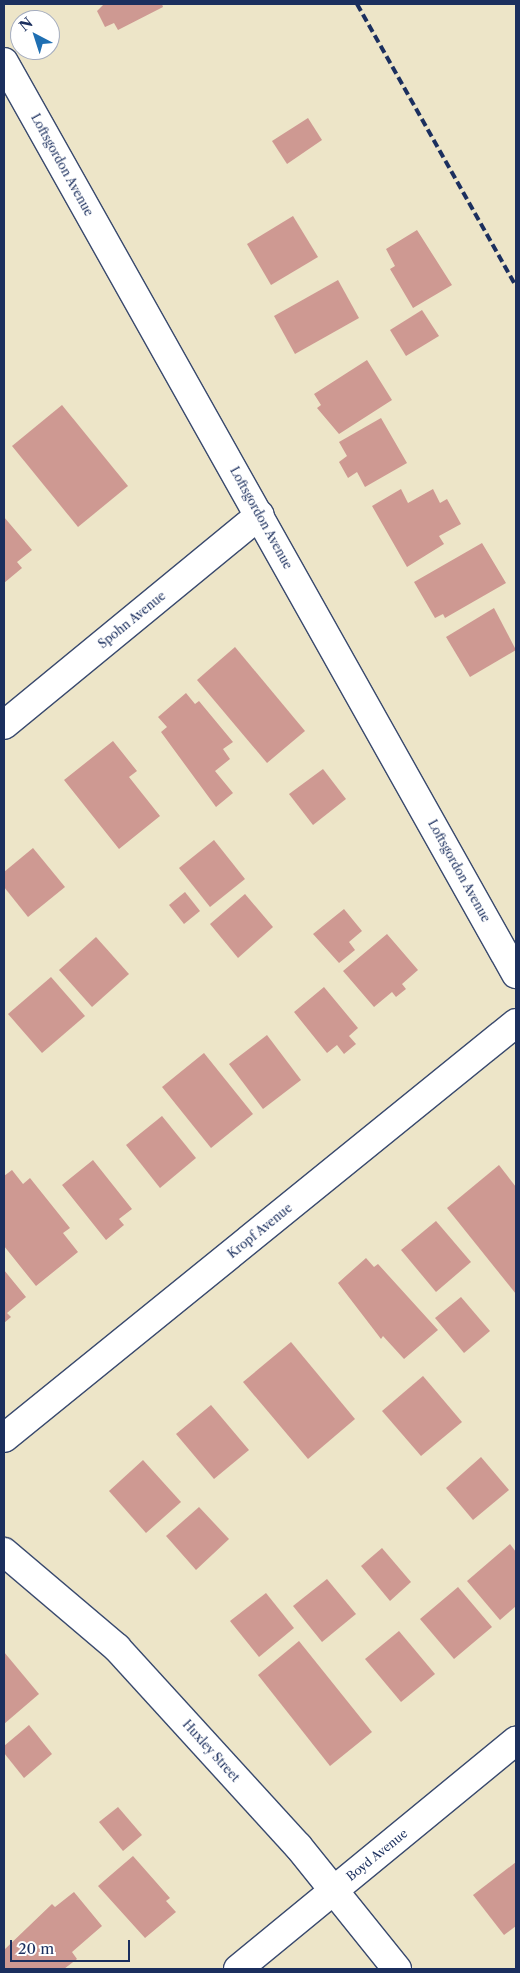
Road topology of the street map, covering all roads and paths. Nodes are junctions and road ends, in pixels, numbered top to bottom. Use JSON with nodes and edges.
{"nodes":[{"id":1,"x":4,"y":62,"type":"edge"},
{"id":2,"x":260,"y":516,"type":"junction"},
{"id":3,"x":4,"y":725,"type":"edge"},
{"id":4,"x":516,"y":974,"type":"edge"},
{"id":5,"x":516,"y":1023,"type":"edge"},
{"id":6,"x":4,"y":1438,"type":"edge"},
{"id":7,"x":4,"y":1552,"type":"edge"},
{"id":8,"x":516,"y":1741,"type":"edge"},
{"id":9,"x":334,"y":1890,"type":"junction"},
{"id":10,"x":238,"y":1969,"type":"edge"},
{"id":11,"x":397,"y":1969,"type":"edge"}],
"edges":[{"from":1,"to":2,"type":"street","name":"Loftsgordon Avenue"},
{"from":2,"to":3,"type":"street","name":"Spohn Avenue"},
{"from":2,"to":4,"type":"street","name":"Loftsgordon Avenue"},
{"from":5,"to":6,"type":"street","name":"Kropf Avenue"},
{"from":7,"to":9,"type":"street","name":"Huxley Street"},
{"from":8,"to":9,"type":"street","name":"Boyd Avenue"},
{"from":9,"to":10,"type":"street","name":"Boyd Avenue"},
{"from":9,"to":11,"type":"street","name":"Huxley Street"}]}
